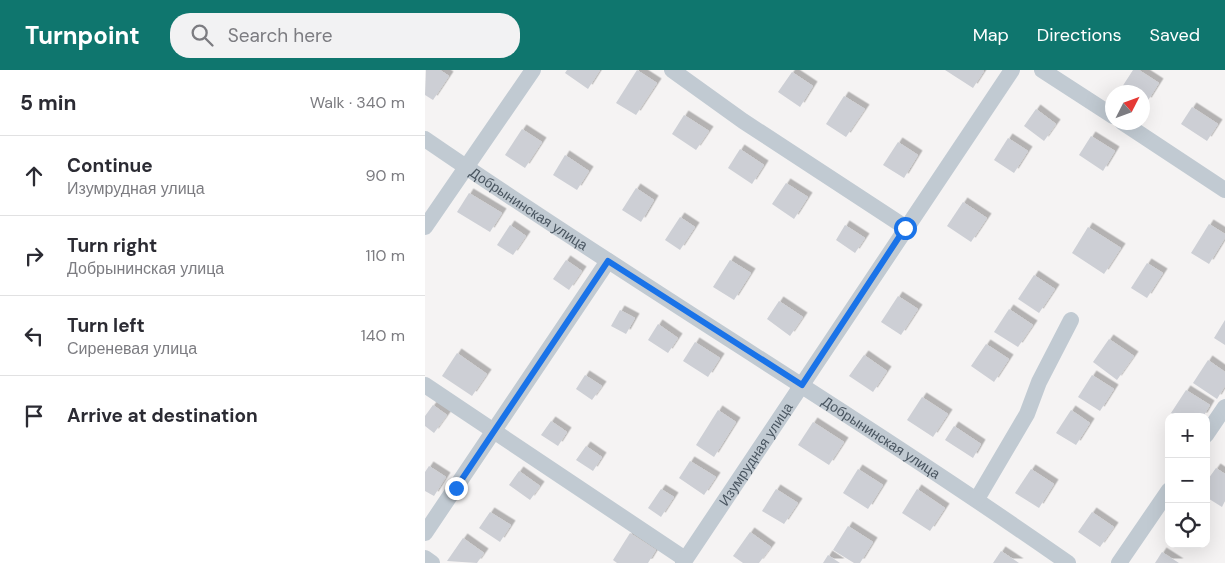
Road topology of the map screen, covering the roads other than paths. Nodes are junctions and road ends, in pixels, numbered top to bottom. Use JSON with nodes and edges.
{"nodes":[{"id":1,"x":533,"y":70,"type":"edge"},
{"id":2,"x":672,"y":70,"type":"edge"},
{"id":3,"x":1012,"y":70,"type":"edge"},
{"id":4,"x":1042,"y":70,"type":"edge"},
{"id":5,"x":1105,"y":111,"type":"edge"},
{"id":6,"x":1134,"y":130,"type":"edge"},
{"id":7,"x":425,"y":139,"type":"edge"},
{"id":8,"x":465,"y":167,"type":"junction"},
{"id":9,"x":1225,"y":190,"type":"edge"},
{"id":10,"x":425,"y":227,"type":"edge"},
{"id":11,"x":905,"y":228,"type":"junction"},
{"id":12,"x":608,"y":261,"type":"junction"},
{"id":13,"x":1071,"y":320,"type":"dead end"},
{"id":14,"x":425,"y":385,"type":"edge"},
{"id":15,"x":802,"y":385,"type":"junction"},
{"id":16,"x":1225,"y":407,"type":"edge"},
{"id":17,"x":1210,"y":429,"type":"edge"},
{"id":18,"x":494,"y":430,"type":"junction"},
{"id":19,"x":1165,"y":496,"type":"edge"},
{"id":20,"x":977,"y":499,"type":"junction"},
{"id":21,"x":425,"y":533,"type":"edge"},
{"id":22,"x":425,"y":558,"type":"edge"},
{"id":23,"x":684,"y":561,"type":"edge"},
{"id":24,"x":432,"y":563,"type":"edge"},
{"id":25,"x":1069,"y":563,"type":"edge"},
{"id":26,"x":1119,"y":563,"type":"edge"}],
"edges":[{"from":1,"to":8,"type":"street"},
{"from":2,"to":11,"type":"street"},
{"from":3,"to":11,"type":"street","name":"Изумрудная улица"},
{"from":4,"to":5,"type":"street"},
{"from":6,"to":9,"type":"street"},
{"from":7,"to":8,"type":"street","name":"Добрынинская улица"},
{"from":8,"to":10,"type":"street"},
{"from":8,"to":12,"type":"street","name":"Добрынинская улица"},
{"from":11,"to":15,"type":"street","name":"Изумрудная улица"},
{"from":12,"to":15,"type":"street","name":"Добрынинская улица"},
{"from":12,"to":18,"type":"street"},
{"from":13,"to":20,"type":"street"},
{"from":14,"to":18,"type":"street"},
{"from":15,"to":20,"type":"street","name":"Добрынинская улица"},
{"from":15,"to":23,"type":"street","name":"Изумрудная улица"},
{"from":16,"to":17,"type":"street"},
{"from":18,"to":21,"type":"street"},
{"from":18,"to":23,"type":"street"},
{"from":19,"to":26,"type":"street"},
{"from":20,"to":25,"type":"street","name":"Добрынинская улица"},
{"from":22,"to":24,"type":"street"}]}
